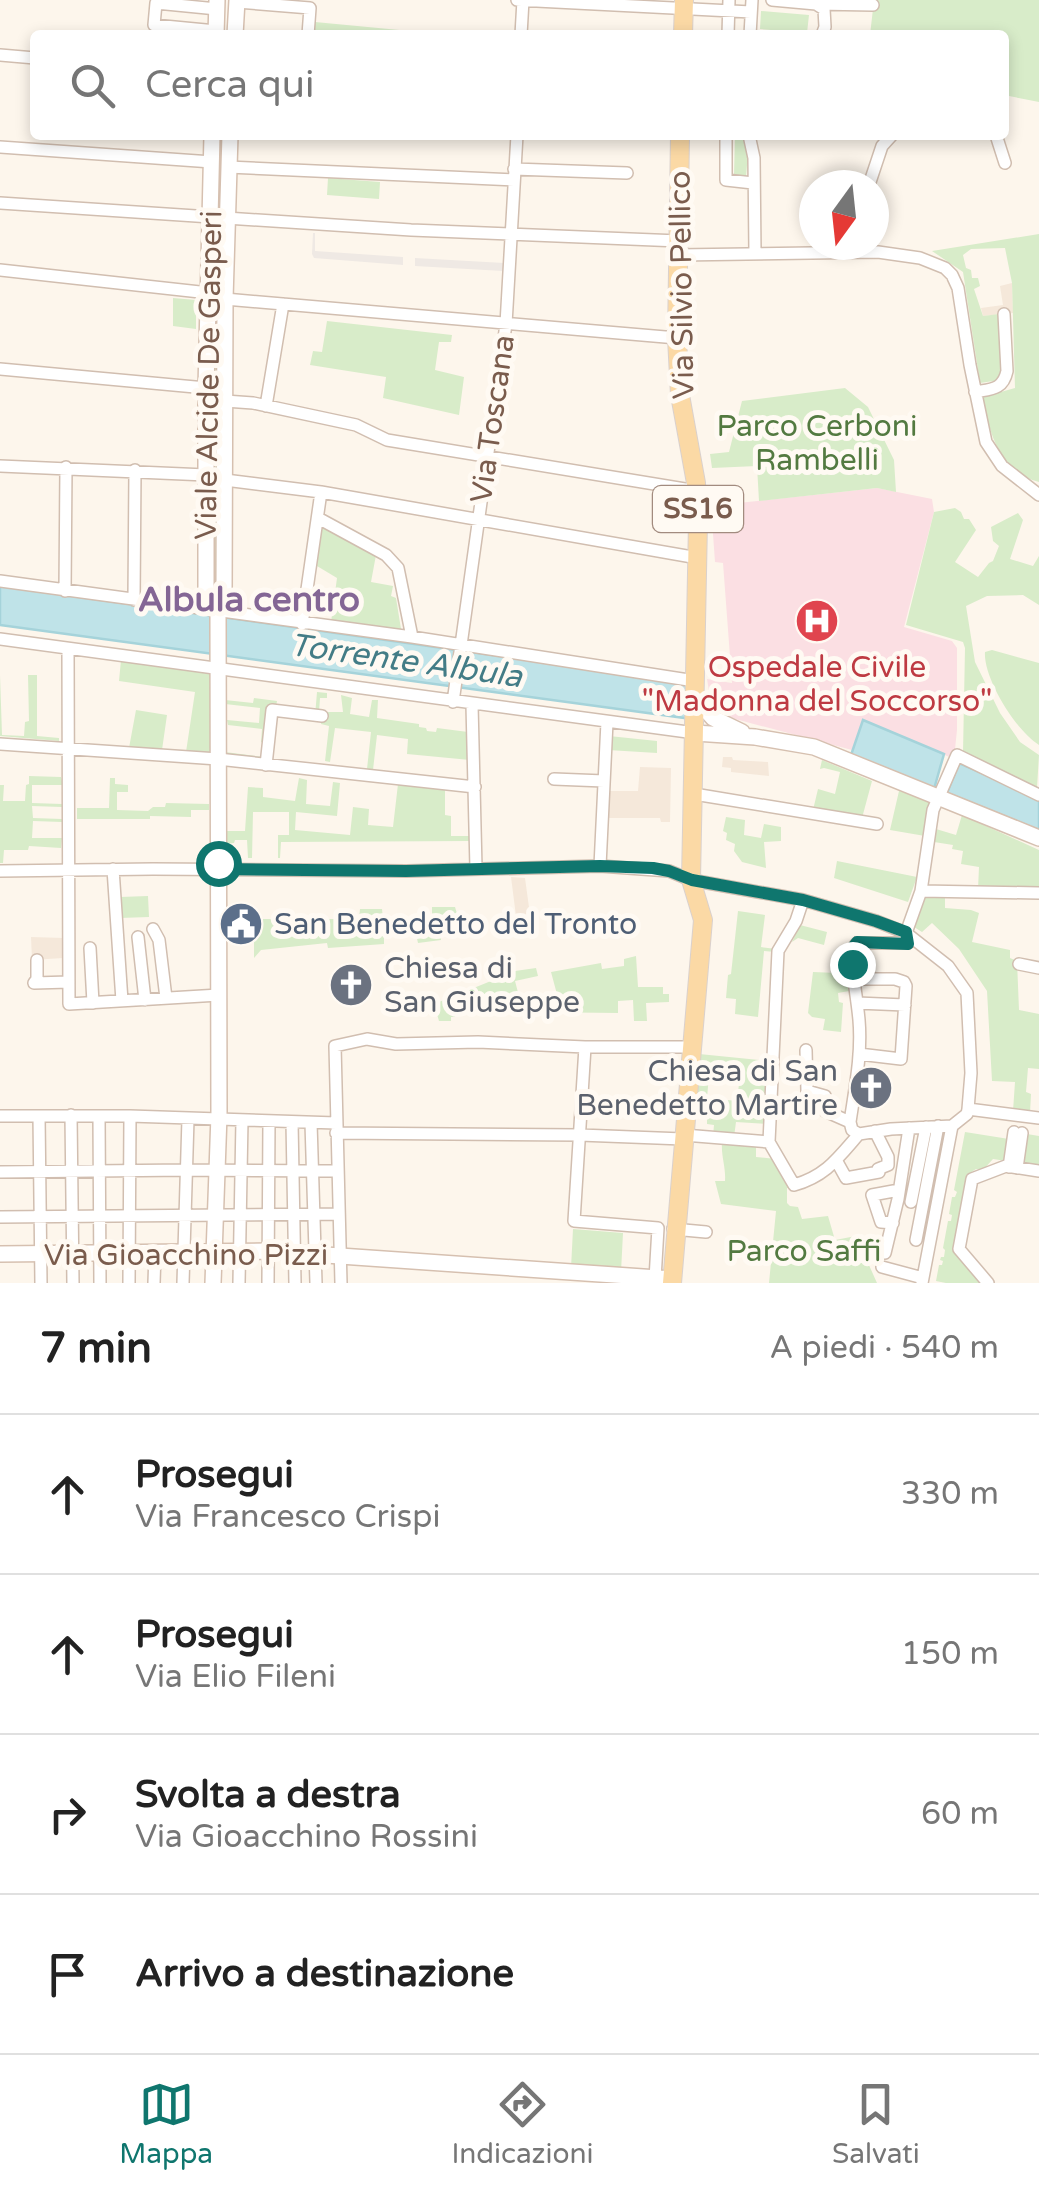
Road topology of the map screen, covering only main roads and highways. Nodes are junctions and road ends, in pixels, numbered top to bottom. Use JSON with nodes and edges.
{"nodes":[{"id":1,"x":684,"y":4,"type":"edge"},
{"id":2,"x":683,"y":30,"type":"edge"},
{"id":3,"x":680,"y":140,"type":"edge"},
{"id":4,"x":666,"y":1280,"type":"edge"}],
"edges":[{"from":1,"to":2,"type":"main road"},
{"from":3,"to":4,"type":"main road","name":"Via Silvio Pellico","number":"SS16"}]}
